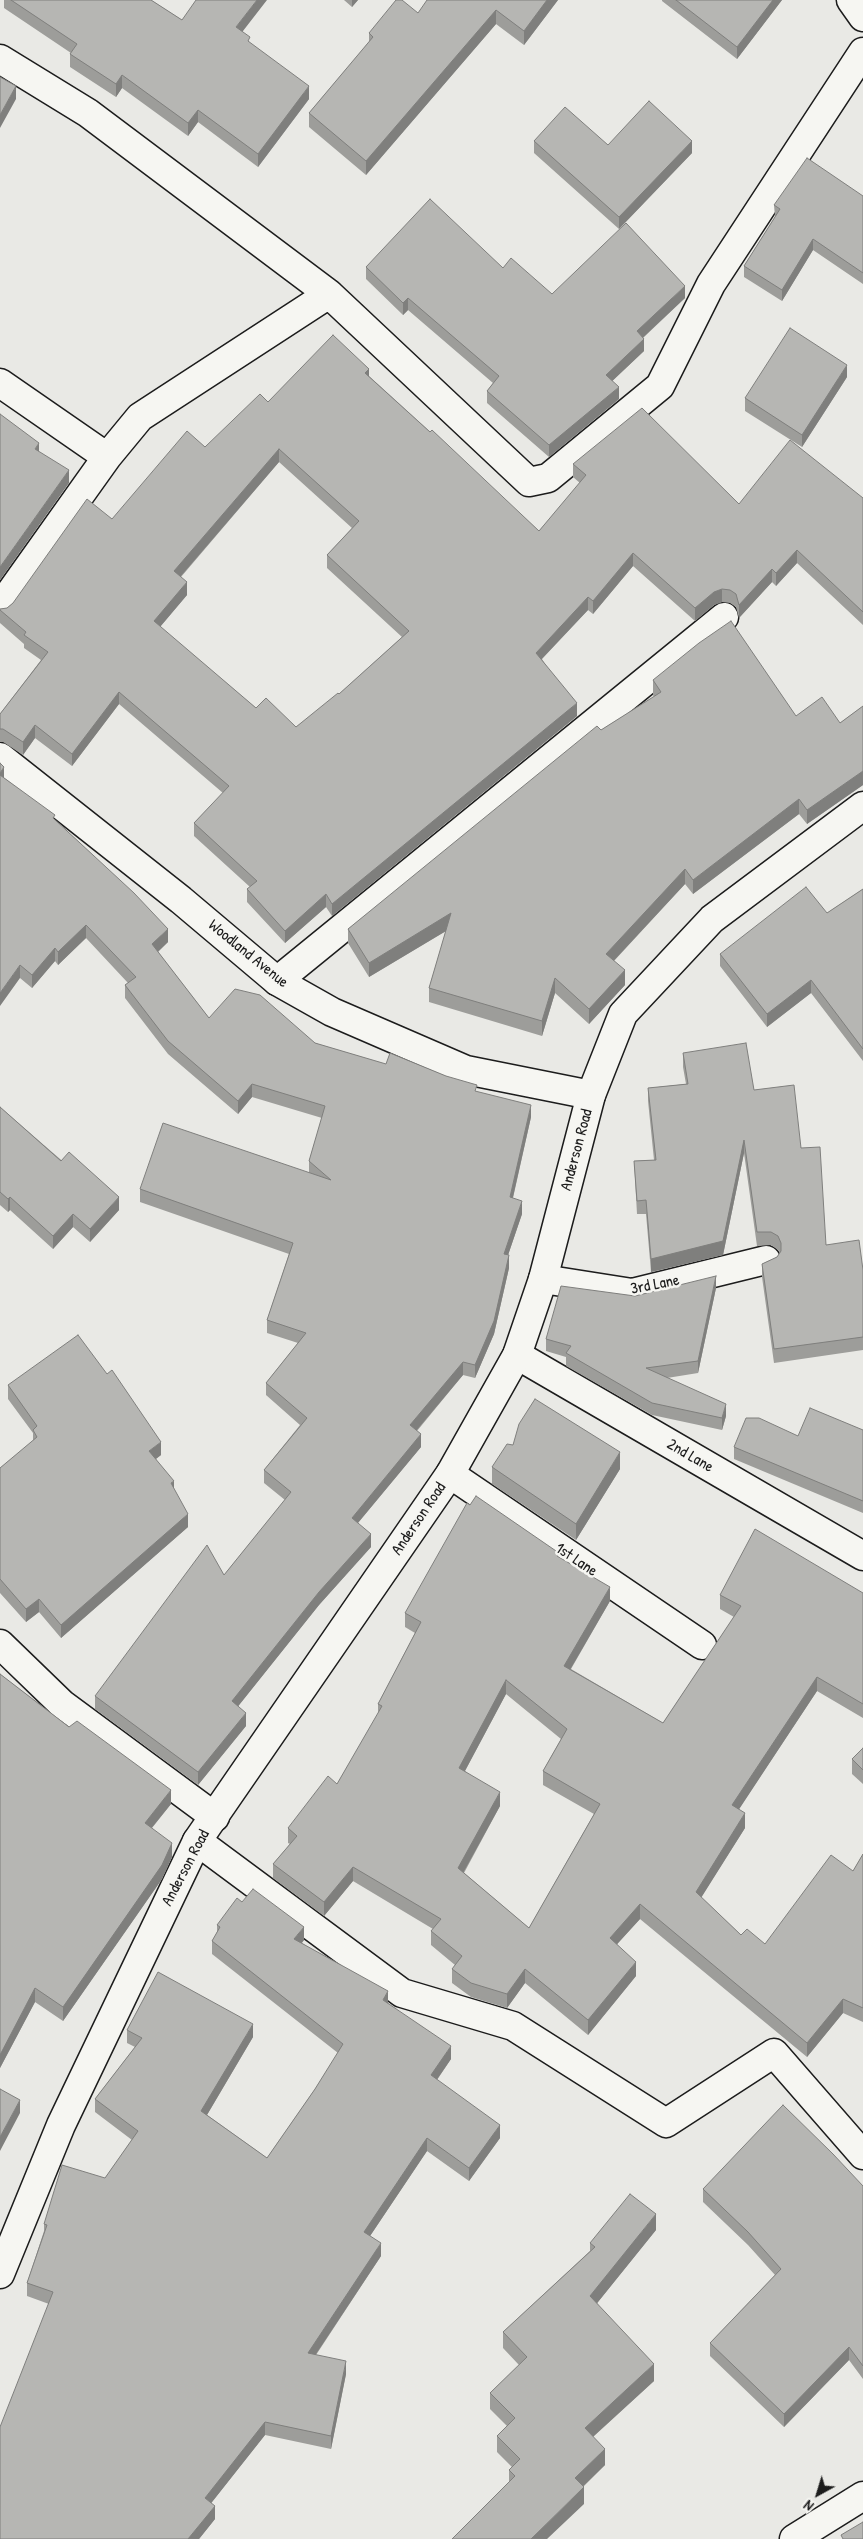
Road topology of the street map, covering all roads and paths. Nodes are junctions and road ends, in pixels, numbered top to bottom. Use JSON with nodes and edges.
{"nodes":[{"id":1,"x":850,"y":0,"type":"edge"},
{"id":2,"x":863,"y":17,"type":"edge"},
{"id":3,"x":863,"y":52,"type":"edge"},
{"id":4,"x":0,"y":59,"type":"edge"},
{"id":5,"x":329,"y":294,"type":"junction"},
{"id":6,"x":0,"y":383,"type":"edge"},
{"id":7,"x":107,"y":458,"type":"junction"},
{"id":8,"x":0,"y":607,"type":"edge"},
{"id":9,"x":724,"y":617,"type":"dead end"},
{"id":10,"x":0,"y":757,"type":"edge"},
{"id":11,"x":863,"y":806,"type":"edge"},
{"id":12,"x":277,"y":981,"type":"junction"},
{"id":13,"x":592,"y":1095,"type":"junction"},
{"id":14,"x":766,"y":1260,"type":"edge"},
{"id":15,"x":543,"y":1279,"type":"junction"},
{"id":16,"x":517,"y":1356,"type":"junction"},
{"id":17,"x":450,"y":1474,"type":"junction"},
{"id":18,"x":863,"y":1556,"type":"edge"},
{"id":19,"x":0,"y":1644,"type":"edge"},
{"id":20,"x":702,"y":1645,"type":"dead end"},
{"id":21,"x":215,"y":1817,"type":"junction"},
{"id":22,"x":197,"y":1841,"type":"junction"},
{"id":23,"x":863,"y":2155,"type":"edge"},
{"id":24,"x":0,"y":2274,"type":"edge"},
{"id":25,"x":863,"y":2496,"type":"edge"},
{"id":26,"x":794,"y":2539,"type":"edge"}],
"edges":[{"from":1,"to":2,"type":"street"},
{"from":3,"to":5,"type":"street"},
{"from":4,"to":5,"type":"street"},
{"from":5,"to":7,"type":"street"},
{"from":6,"to":7,"type":"street"},
{"from":7,"to":8,"type":"street"},
{"from":9,"to":12,"type":"street"},
{"from":10,"to":12,"type":"street","name":"Woodland Avenue"},
{"from":11,"to":13,"type":"street","name":"Anderson Road"},
{"from":12,"to":13,"type":"street","name":"Woodland Avenue"},
{"from":13,"to":15,"type":"street","name":"Anderson Road"},
{"from":14,"to":15,"type":"street","name":"3rd Lane"},
{"from":15,"to":16,"type":"street","name":"Anderson Road"},
{"from":16,"to":17,"type":"street","name":"Anderson Road"},
{"from":16,"to":18,"type":"street","name":"2nd Lane"},
{"from":17,"to":20,"type":"street","name":"1st Lane"},
{"from":17,"to":21,"type":"street","name":"Anderson Road"},
{"from":19,"to":21,"type":"street"},
{"from":21,"to":22,"type":"street","name":"Anderson Road"},
{"from":22,"to":23,"type":"street"},
{"from":22,"to":24,"type":"street","name":"Anderson Road"},
{"from":25,"to":26,"type":"street"}]}
